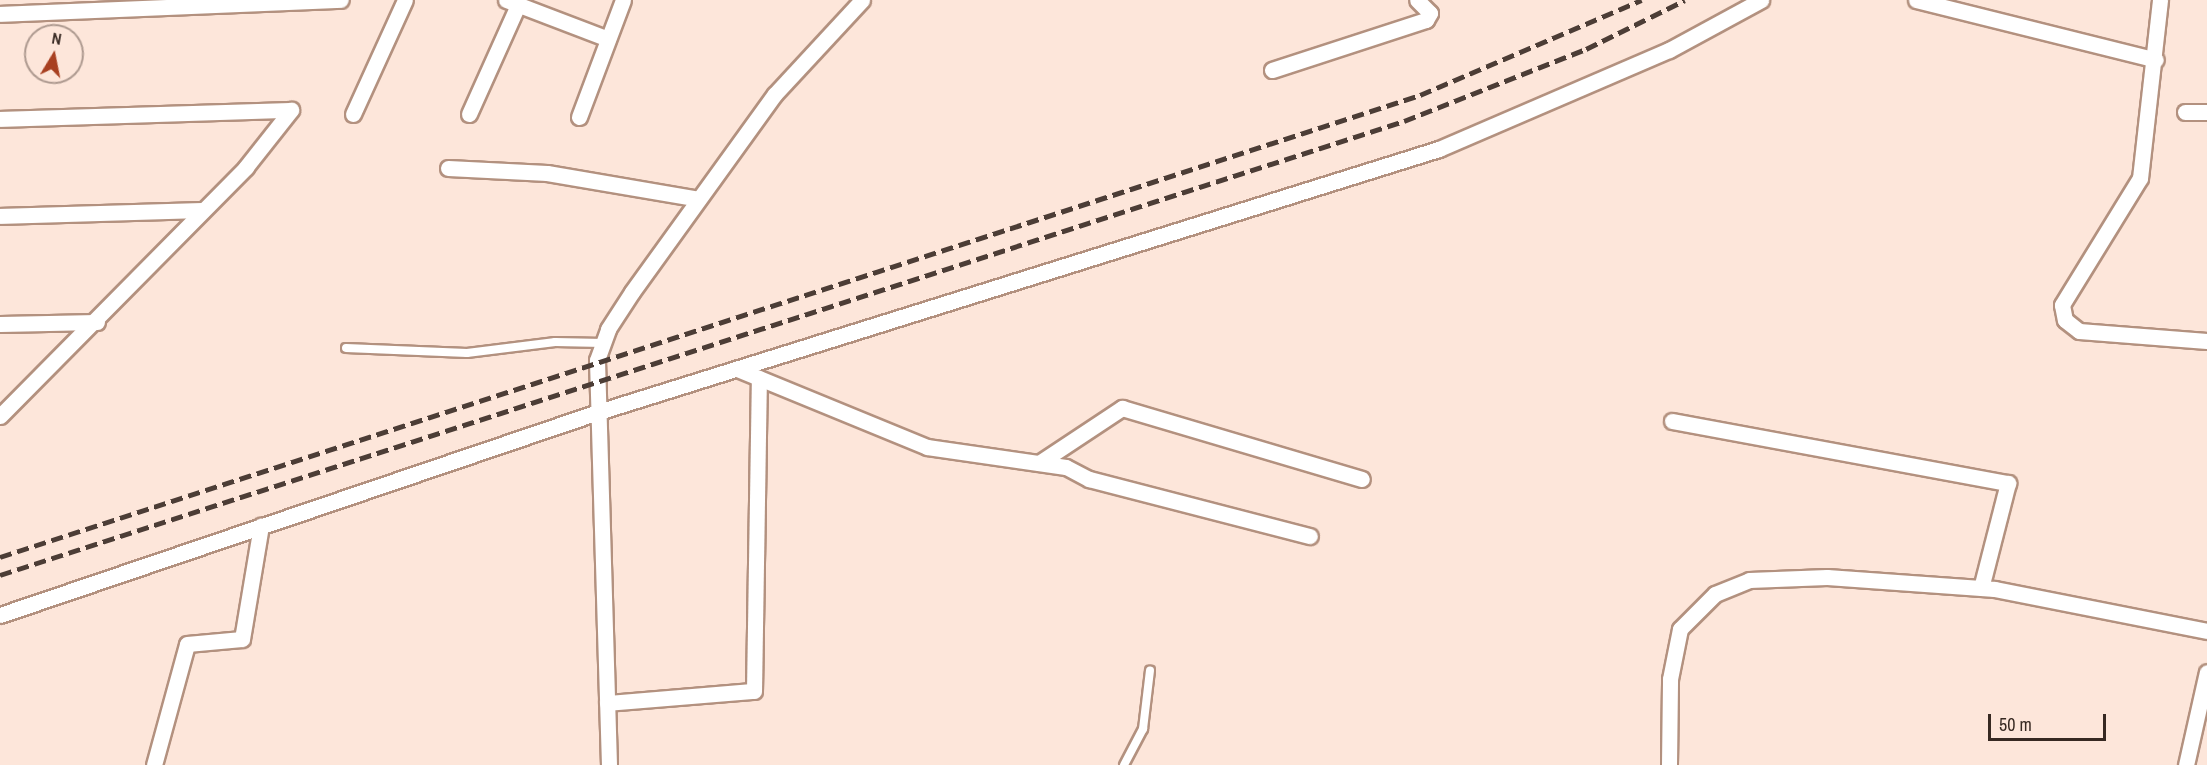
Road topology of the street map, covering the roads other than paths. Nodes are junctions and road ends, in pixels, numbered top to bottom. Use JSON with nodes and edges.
{"nodes":[{"id":1,"x":341,"y":0,"type":"edge"},
{"id":2,"x":405,"y":0,"type":"edge"},
{"id":3,"x":623,"y":0,"type":"edge"},
{"id":4,"x":862,"y":0,"type":"edge"},
{"id":5,"x":1416,"y":0,"type":"edge"},
{"id":6,"x":1761,"y":0,"type":"edge"},
{"id":7,"x":1916,"y":0,"type":"edge"},
{"id":8,"x":2160,"y":0,"type":"edge"},
{"id":9,"x":512,"y":3,"type":"edge"},
{"id":10,"x":0,"y":14,"type":"edge"},
{"id":11,"x":608,"y":39,"type":"junction"},
{"id":12,"x":2156,"y":60,"type":"junction"},
{"id":13,"x":1272,"y":70,"type":"dead end"},
{"id":14,"x":2185,"y":112,"type":"dead end"},
{"id":15,"x":2207,"y":112,"type":"edge"},
{"id":16,"x":352,"y":114,"type":"dead end"},
{"id":17,"x":468,"y":114,"type":"dead end"},
{"id":18,"x":579,"y":117,"type":"dead end"},
{"id":19,"x":0,"y":119,"type":"edge"},
{"id":20,"x":448,"y":168,"type":"dead end"},
{"id":21,"x":699,"y":199,"type":"junction"},
{"id":22,"x":203,"y":210,"type":"junction"},
{"id":23,"x":0,"y":216,"type":"edge"},
{"id":24,"x":97,"y":322,"type":"junction"},
{"id":25,"x":0,"y":324,"type":"edge"},
{"id":26,"x":2207,"y":341,"type":"edge"},
{"id":27,"x":603,"y":343,"type":"junction"},
{"id":28,"x":346,"y":348,"type":"dead end"},
{"id":29,"x":737,"y":369,"type":"junction"},
{"id":30,"x":759,"y":378,"type":"junction"},
{"id":31,"x":598,"y":412,"type":"junction"},
{"id":32,"x":0,"y":416,"type":"edge"},
{"id":33,"x":1671,"y":421,"type":"dead end"},
{"id":34,"x":1039,"y":464,"type":"junction"},
{"id":35,"x":1362,"y":479,"type":"dead end"},
{"id":36,"x":261,"y":526,"type":"junction"},
{"id":37,"x":1310,"y":536,"type":"dead end"},
{"id":38,"x":1981,"y":588,"type":"junction"},
{"id":39,"x":0,"y":615,"type":"edge"},
{"id":40,"x":2207,"y":631,"type":"edge"},
{"id":41,"x":1150,"y":670,"type":"dead end"},
{"id":42,"x":2207,"y":672,"type":"edge"},
{"id":43,"x":607,"y":704,"type":"junction"},
{"id":44,"x":154,"y":765,"type":"edge"},
{"id":45,"x":609,"y":765,"type":"edge"},
{"id":46,"x":1124,"y":765,"type":"edge"},
{"id":47,"x":1669,"y":765,"type":"edge"},
{"id":48,"x":2186,"y":765,"type":"edge"}],
"edges":[{"from":1,"to":10,"type":"street"},
{"from":2,"to":16,"type":"street"},
{"from":3,"to":11,"type":"street"},
{"from":4,"to":21,"type":"street"},
{"from":5,"to":13,"type":"street"},
{"from":6,"to":29,"type":"street"},
{"from":7,"to":12,"type":"street"},
{"from":8,"to":12,"type":"street"},
{"from":9,"to":11,"type":"street"},
{"from":9,"to":17,"type":"street"},
{"from":11,"to":18,"type":"street"},
{"from":12,"to":26,"type":"street"},
{"from":14,"to":15,"type":"street"},
{"from":19,"to":22,"type":"street"},
{"from":20,"to":21,"type":"street"},
{"from":21,"to":27,"type":"street"},
{"from":22,"to":23,"type":"street"},
{"from":22,"to":24,"type":"street"},
{"from":24,"to":25,"type":"street"},
{"from":24,"to":32,"type":"street"},
{"from":27,"to":28,"type":"lane"},
{"from":27,"to":31,"type":"street"},
{"from":29,"to":30,"type":"street"},
{"from":29,"to":31,"type":"street"},
{"from":30,"to":34,"type":"street"},
{"from":30,"to":43,"type":"street"},
{"from":31,"to":36,"type":"street"},
{"from":31,"to":43,"type":"street"},
{"from":33,"to":38,"type":"street"},
{"from":34,"to":35,"type":"street"},
{"from":34,"to":37,"type":"street"},
{"from":36,"to":39,"type":"street"},
{"from":36,"to":44,"type":"street"},
{"from":38,"to":40,"type":"street"},
{"from":38,"to":47,"type":"street"},
{"from":41,"to":46,"type":"lane"},
{"from":42,"to":48,"type":"street"},
{"from":43,"to":45,"type":"street"}]}
